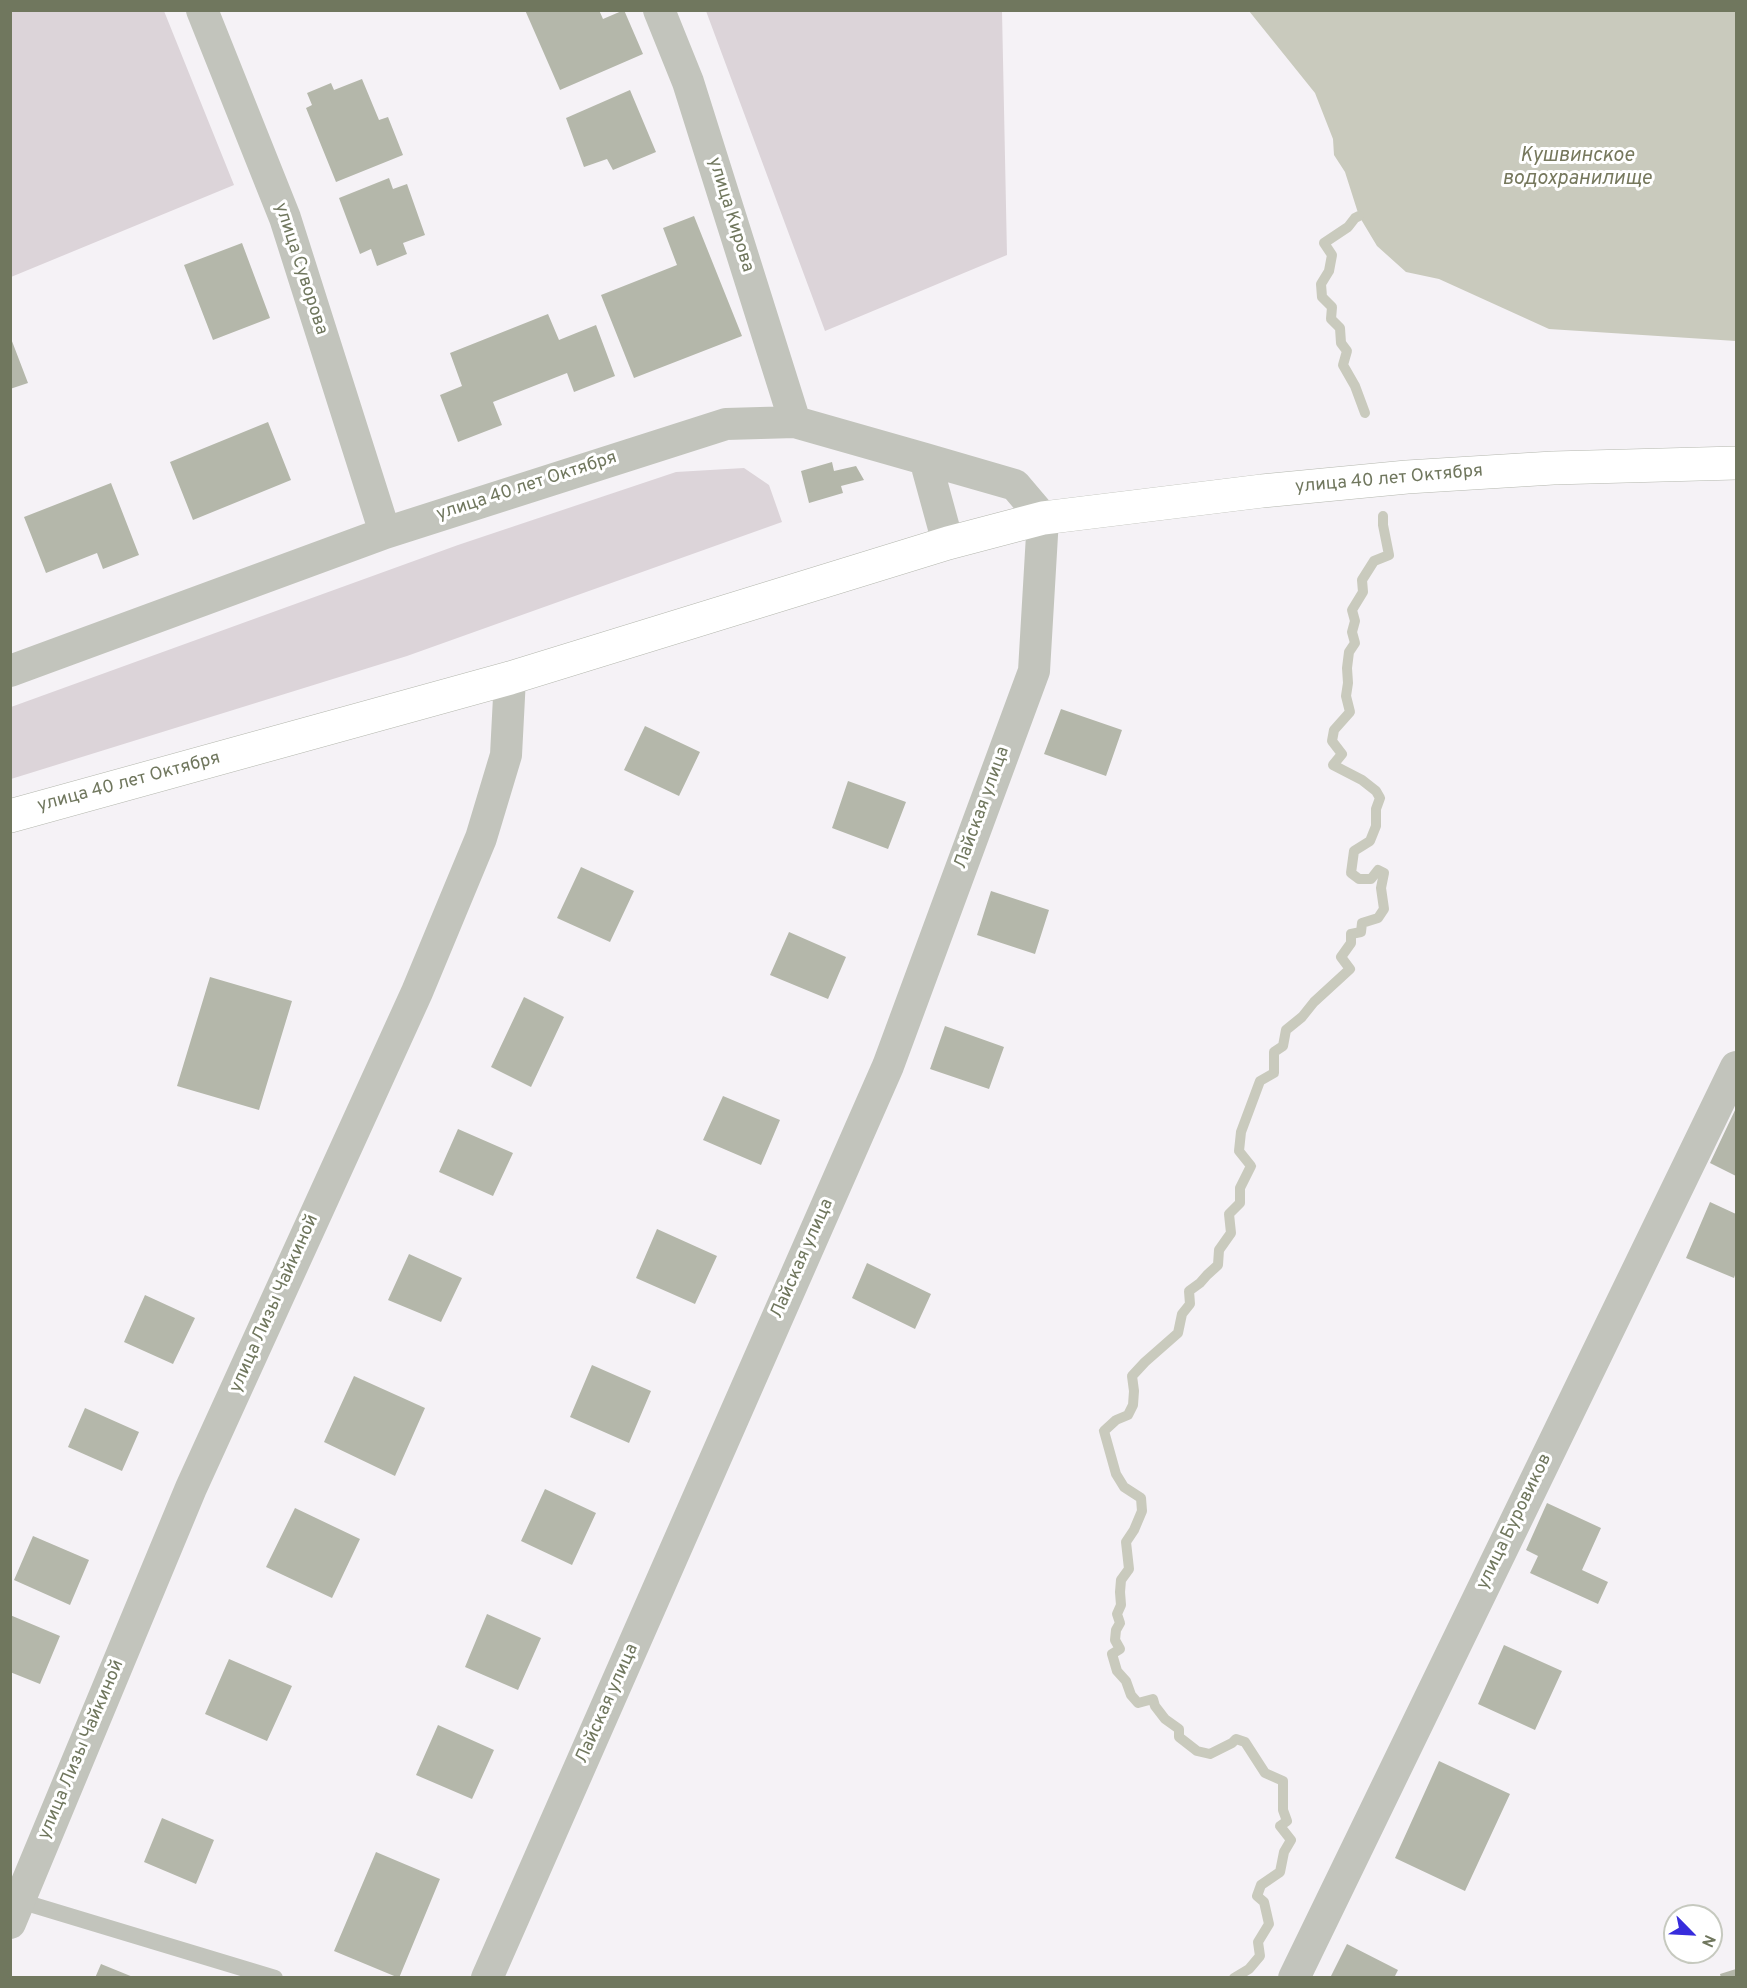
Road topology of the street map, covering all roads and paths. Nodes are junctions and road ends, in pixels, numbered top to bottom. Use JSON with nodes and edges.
{"nodes":[{"id":1,"x":202,"y":10,"type":"edge"},
{"id":2,"x":659,"y":10,"type":"edge"},
{"id":3,"x":795,"y":422,"type":"junction"},
{"id":4,"x":925,"y":459,"type":"junction"},
{"id":5,"x":1737,"y":463,"type":"edge"},
{"id":6,"x":1042,"y":518,"type":"junction"},
{"id":7,"x":385,"y":533,"type":"junction"},
{"id":8,"x":948,"y":543,"type":"junction"},
{"id":9,"x":11,"y":670,"type":"edge"},
{"id":10,"x":510,"y":678,"type":"junction"},
{"id":11,"x":10,"y":816,"type":"edge"},
{"id":12,"x":1737,"y":1067,"type":"edge"},
{"id":13,"x":15,"y":1912,"type":"edge"},
{"id":14,"x":274,"y":1977,"type":"edge"},
{"id":15,"x":487,"y":1977,"type":"edge"},
{"id":16,"x":1294,"y":1977,"type":"edge"}],
"edges":[{"from":1,"to":7,"type":"street","name":"улица Суворова"},
{"from":2,"to":3,"type":"street","name":"улица Кирова"},
{"from":3,"to":4,"type":"street","name":"улица 40 лет Октября"},
{"from":3,"to":7,"type":"street","name":"улица 40 лет Октября"},
{"from":4,"to":6,"type":"street","name":"улица 40 лет Октября"},
{"from":4,"to":8,"type":"street"},
{"from":5,"to":6,"type":"main road","name":"улица 40 лет Октября"},
{"from":6,"to":8,"type":"main road","name":"улица 40 лет Октября"},
{"from":6,"to":15,"type":"street","name":"Лайская улица"},
{"from":7,"to":9,"type":"street","name":"улица 40 лет Октября"},
{"from":8,"to":10,"type":"main road","name":"улица 40 лет Октября"},
{"from":10,"to":11,"type":"main road","name":"улица 40 лет Октября"},
{"from":10,"to":13,"type":"street","name":"улица Лизы Чайкиной"},
{"from":12,"to":16,"type":"street","name":"улица Буровиков"},
{"from":13,"to":14,"type":"lane"}]}
